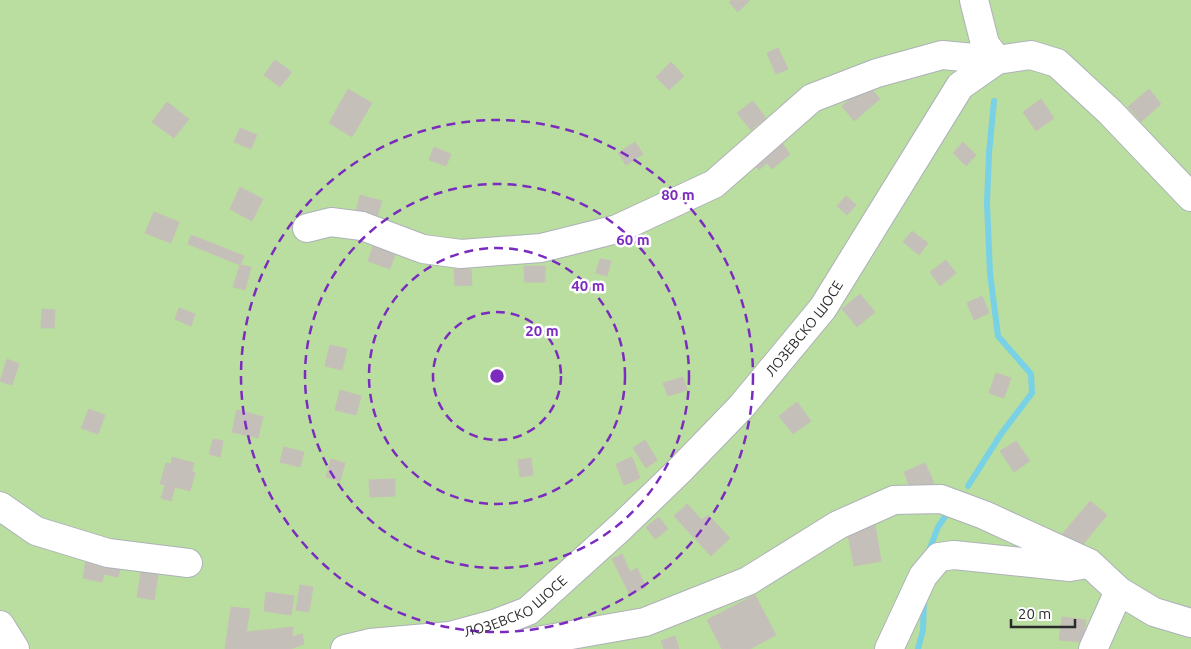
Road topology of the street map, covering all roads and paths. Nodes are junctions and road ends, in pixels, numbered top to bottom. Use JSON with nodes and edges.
{"nodes":[{"id":1,"x":974,"y":0,"type":"edge"},
{"id":2,"x":997,"y":60,"type":"junction"},
{"id":3,"x":1191,"y":197,"type":"edge"},
{"id":4,"x":307,"y":228,"type":"dead end"},
{"id":5,"x":0,"y":506,"type":"edge"},
{"id":6,"x":188,"y":563,"type":"dead end"},
{"id":7,"x":1089,"y":563,"type":"junction"},
{"id":8,"x":1119,"y":591,"type":"junction"},
{"id":9,"x":1191,"y":623,"type":"edge"},
{"id":10,"x":0,"y":625,"type":"edge"},
{"id":11,"x":450,"y":636,"type":"junction"},
{"id":12,"x":15,"y":649,"type":"edge"},
{"id":13,"x":344,"y":649,"type":"edge"},
{"id":14,"x":889,"y":649,"type":"edge"},
{"id":15,"x":1093,"y":649,"type":"edge"}],
"edges":[{"from":1,"to":2,"type":"street"},
{"from":2,"to":3,"type":"street","name":"ЛОЗЕВСКО ШОСЕ"},
{"from":2,"to":4,"type":"street"},
{"from":2,"to":11,"type":"street","name":"ЛОЗЕВСКО ШОСЕ"},
{"from":5,"to":6,"type":"street"},
{"from":7,"to":8,"type":"street"},
{"from":7,"to":11,"type":"street"},
{"from":7,"to":14,"type":"street"},
{"from":8,"to":9,"type":"street"},
{"from":8,"to":15,"type":"street"},
{"from":10,"to":12,"type":"street"},
{"from":11,"to":13,"type":"street","name":"ЛОЗЕВСКО ШОСЕ"}]}
